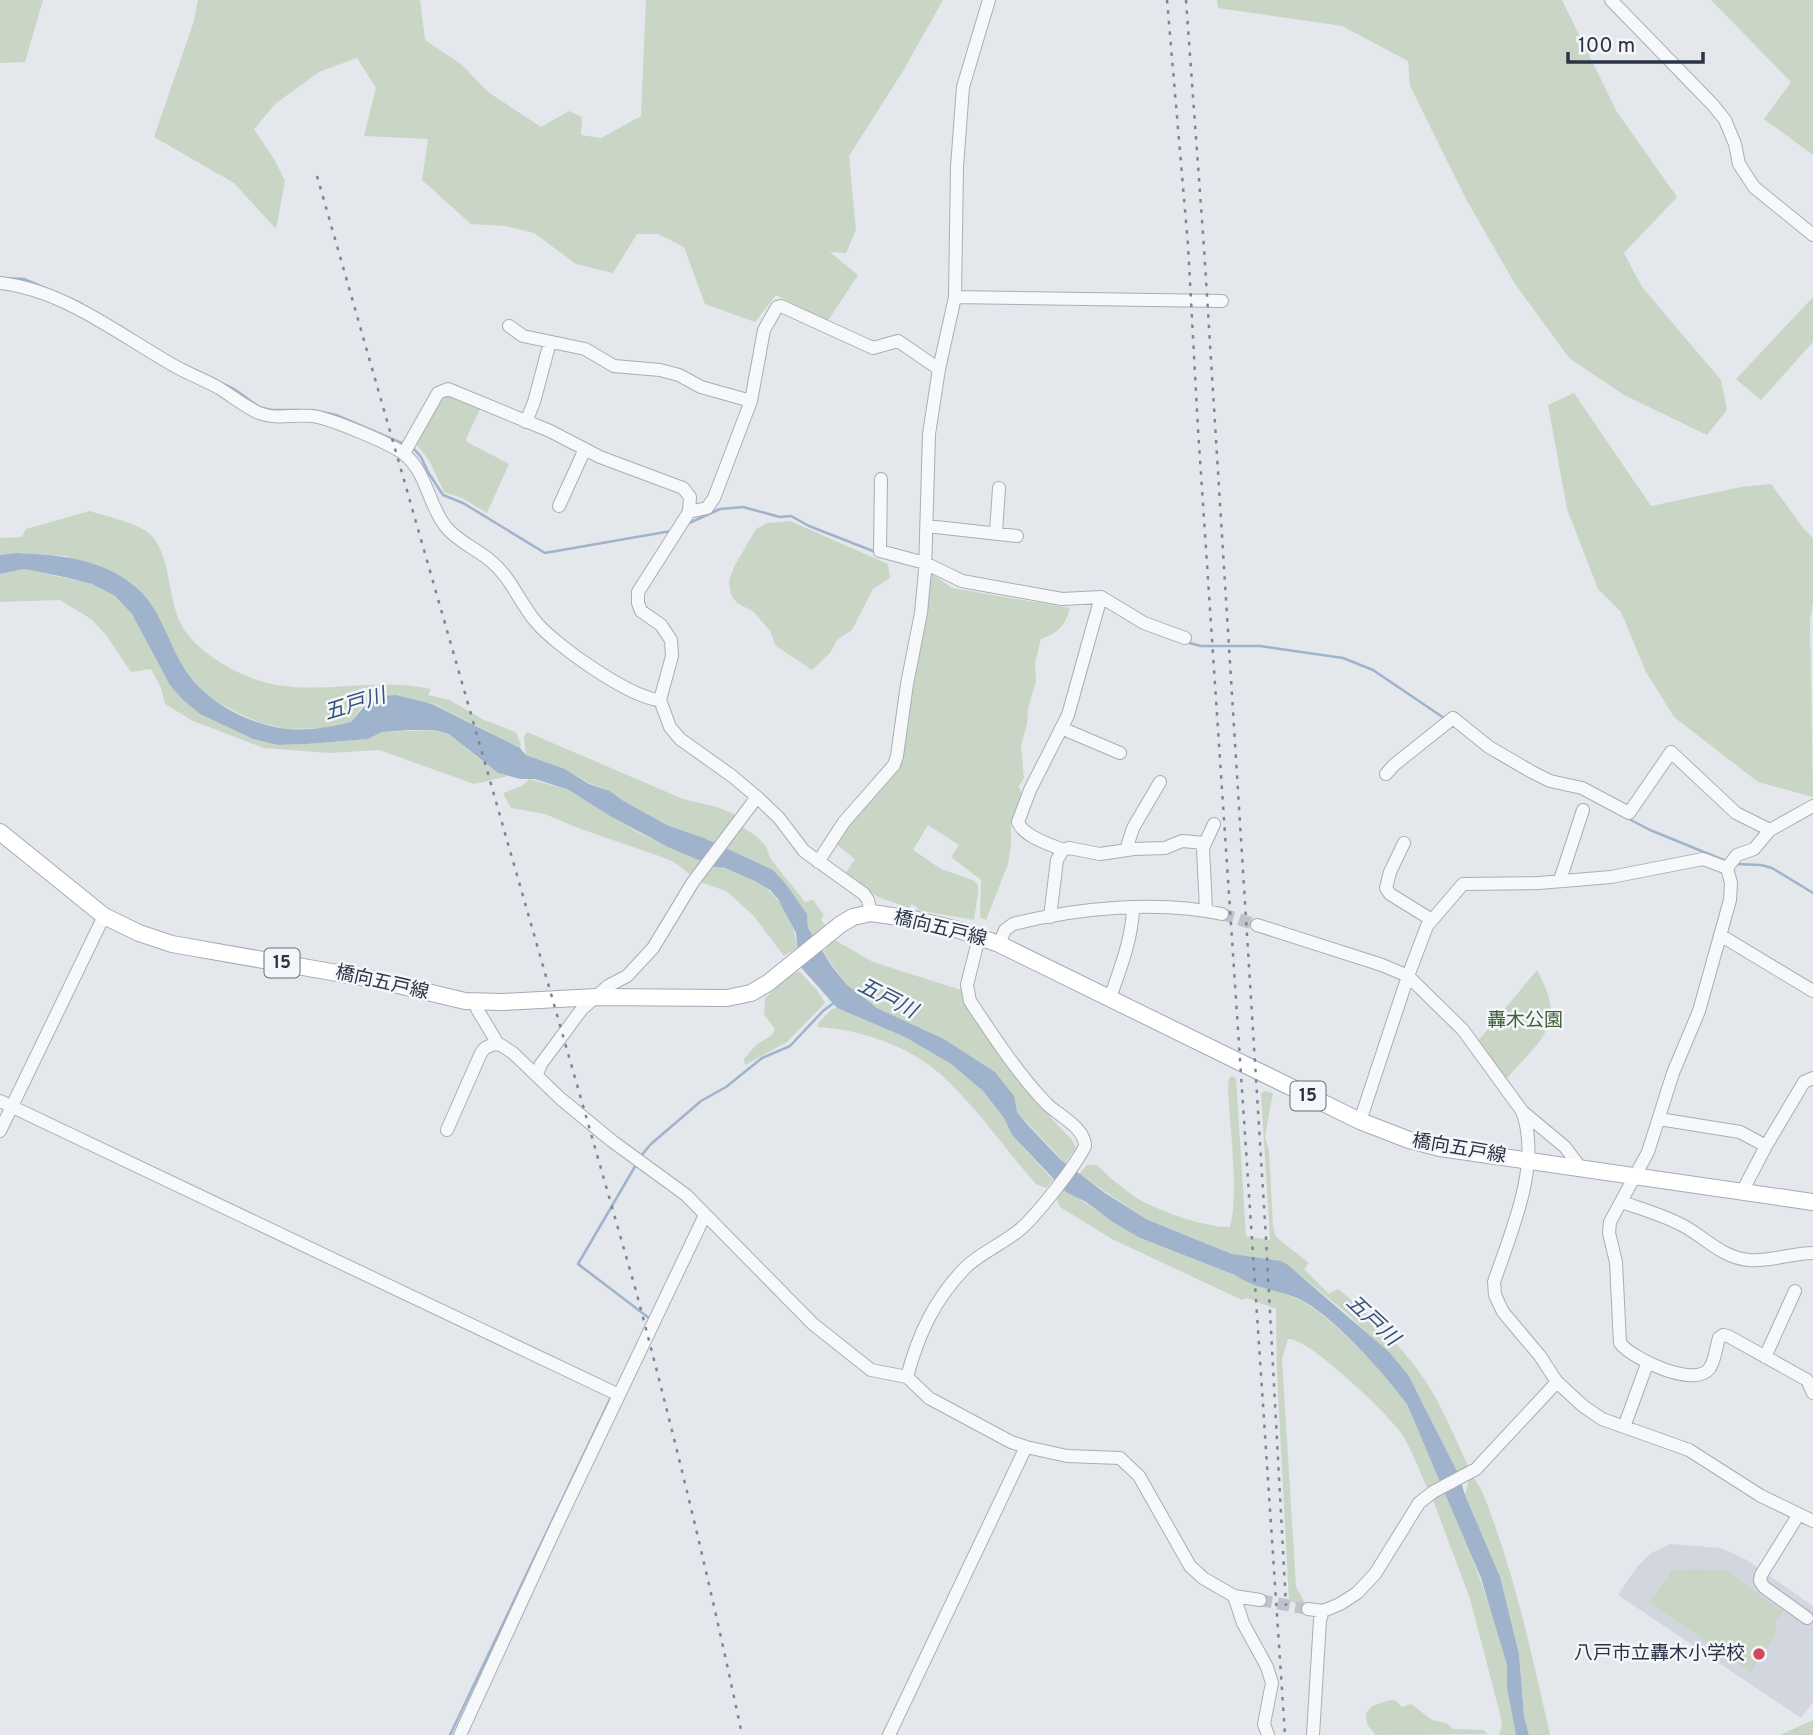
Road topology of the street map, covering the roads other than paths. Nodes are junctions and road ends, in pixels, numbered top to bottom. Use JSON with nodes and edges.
{"nodes":[{"id":1,"x":989,"y":0,"type":"edge"},
{"id":2,"x":1611,"y":0,"type":"edge"},
{"id":3,"x":1813,"y":235,"type":"edge"},
{"id":4,"x":0,"y":283,"type":"edge"},
{"id":5,"x":955,"y":297,"type":"junction"},
{"id":6,"x":1222,"y":301,"type":"dead end"},
{"id":7,"x":509,"y":326,"type":"dead end"},
{"id":8,"x":550,"y":342,"type":"junction"},
{"id":9,"x":939,"y":369,"type":"junction"},
{"id":10,"x":751,"y":401,"type":"junction"},
{"id":11,"x":527,"y":422,"type":"junction"},
{"id":12,"x":585,"y":449,"type":"junction"},
{"id":13,"x":404,"y":453,"type":"junction"},
{"id":14,"x":881,"y":479,"type":"dead end"},
{"id":15,"x":999,"y":488,"type":"dead end"},
{"id":16,"x":559,"y":506,"type":"dead end"},
{"id":17,"x":689,"y":512,"type":"junction"},
{"id":18,"x":927,"y":526,"type":"junction"},
{"id":19,"x":996,"y":532,"type":"junction"},
{"id":20,"x":1017,"y":536,"type":"dead end"},
{"id":21,"x":925,"y":563,"type":"junction"},
{"id":22,"x":1101,"y":597,"type":"junction"},
{"id":23,"x":1185,"y":638,"type":"dead end"},
{"id":24,"x":660,"y":700,"type":"junction"},
{"id":25,"x":1061,"y":728,"type":"junction"},
{"id":26,"x":1120,"y":753,"type":"dead end"},
{"id":27,"x":1385,"y":774,"type":"dead end"},
{"id":28,"x":1160,"y":782,"type":"dead end"},
{"id":29,"x":757,"y":797,"type":"junction"},
{"id":30,"x":1813,"y":806,"type":"edge"},
{"id":31,"x":1583,"y":810,"type":"dead end"},
{"id":32,"x":1214,"y":824,"type":"dead end"},
{"id":33,"x":1770,"y":830,"type":"junction"},
{"id":34,"x":0,"y":832,"type":"edge"},
{"id":35,"x":1204,"y":843,"type":"junction"},
{"id":36,"x":1404,"y":843,"type":"dead end"},
{"id":37,"x":1063,"y":850,"type":"junction"},
{"id":38,"x":1126,"y":850,"type":"junction"},
{"id":39,"x":818,"y":862,"type":"junction"},
{"id":40,"x":1727,"y":868,"type":"junction"},
{"id":41,"x":1560,"y":880,"type":"junction"},
{"id":42,"x":1133,"y":909,"type":"junction"},
{"id":43,"x":1206,"y":910,"type":"junction"},
{"id":44,"x":870,"y":913,"type":"junction"},
{"id":45,"x":1222,"y":914,"type":"tunnel mouth"},
{"id":46,"x":104,"y":916,"type":"junction"},
{"id":47,"x":1050,"y":917,"type":"junction"},
{"id":48,"x":1432,"y":920,"type":"junction"},
{"id":49,"x":1257,"y":925,"type":"tunnel mouth"},
{"id":50,"x":1720,"y":935,"type":"junction"},
{"id":51,"x":979,"y":937,"type":"junction"},
{"id":52,"x":999,"y":944,"type":"junction"},
{"id":53,"x":1408,"y":976,"type":"junction"},
{"id":54,"x":1813,"y":991,"type":"edge"},
{"id":55,"x":596,"y":997,"type":"junction"},
{"id":56,"x":1110,"y":998,"type":"junction"},
{"id":57,"x":478,"y":1002,"type":"junction"},
{"id":58,"x":498,"y":1044,"type":"junction"},
{"id":59,"x":537,"y":1074,"type":"junction"},
{"id":60,"x":1813,"y":1078,"type":"edge"},
{"id":61,"x":6,"y":1104,"type":"edge"},
{"id":62,"x":1522,"y":1111,"type":"junction"},
{"id":63,"x":1659,"y":1119,"type":"junction"},
{"id":64,"x":1360,"y":1121,"type":"junction"},
{"id":65,"x":447,"y":1130,"type":"dead end"},
{"id":66,"x":0,"y":1131,"type":"edge"},
{"id":67,"x":1766,"y":1146,"type":"junction"},
{"id":68,"x":1528,"y":1161,"type":"junction"},
{"id":69,"x":1578,"y":1169,"type":"junction"},
{"id":70,"x":1636,"y":1177,"type":"junction"},
{"id":71,"x":1742,"y":1192,"type":"junction"},
{"id":72,"x":1622,"y":1202,"type":"junction"},
{"id":73,"x":1813,"y":1202,"type":"edge"},
{"id":74,"x":705,"y":1215,"type":"junction"},
{"id":75,"x":1813,"y":1254,"type":"edge"},
{"id":76,"x":1795,"y":1290,"type":"dead end"},
{"id":77,"x":1765,"y":1357,"type":"junction"},
{"id":78,"x":1647,"y":1364,"type":"junction"},
{"id":79,"x":907,"y":1377,"type":"junction"},
{"id":80,"x":1557,"y":1381,"type":"junction"},
{"id":81,"x":1813,"y":1393,"type":"edge"},
{"id":82,"x":619,"y":1395,"type":"junction"},
{"id":83,"x":1624,"y":1427,"type":"junction"},
{"id":84,"x":1026,"y":1447,"type":"junction"},
{"id":85,"x":1798,"y":1514,"type":"junction"},
{"id":86,"x":1813,"y":1521,"type":"edge"},
{"id":87,"x":1234,"y":1596,"type":"junction"},
{"id":88,"x":1260,"y":1600,"type":"tunnel mouth"},
{"id":89,"x":1308,"y":1609,"type":"tunnel mouth"},
{"id":90,"x":1323,"y":1611,"type":"junction"},
{"id":91,"x":1807,"y":1618,"type":"dead end"},
{"id":92,"x":460,"y":1735,"type":"edge"},
{"id":93,"x":889,"y":1735,"type":"edge"},
{"id":94,"x":1268,"y":1735,"type":"edge"},
{"id":95,"x":1312,"y":1735,"type":"edge"}],
"edges":[{"from":1,"to":5,"type":"street"},
{"from":2,"to":3,"type":"street"},
{"from":4,"to":13,"type":"street"},
{"from":5,"to":6,"type":"street"},
{"from":5,"to":9,"type":"street"},
{"from":7,"to":8,"type":"street"},
{"from":8,"to":10,"type":"street"},
{"from":8,"to":11,"type":"street"},
{"from":9,"to":10,"type":"street"},
{"from":9,"to":18,"type":"street"},
{"from":10,"to":17,"type":"street"},
{"from":11,"to":12,"type":"street"},
{"from":11,"to":13,"type":"street"},
{"from":12,"to":16,"type":"street"},
{"from":12,"to":17,"type":"street"},
{"from":13,"to":24,"type":"street"},
{"from":14,"to":21,"type":"street"},
{"from":15,"to":19,"type":"street"},
{"from":17,"to":24,"type":"street"},
{"from":18,"to":19,"type":"street"},
{"from":18,"to":21,"type":"street"},
{"from":19,"to":20,"type":"street"},
{"from":21,"to":22,"type":"street"},
{"from":21,"to":39,"type":"street"},
{"from":22,"to":23,"type":"street"},
{"from":22,"to":25,"type":"street"},
{"from":24,"to":29,"type":"street"},
{"from":25,"to":26,"type":"street"},
{"from":25,"to":37,"type":"street"},
{"from":27,"to":33,"type":"street"},
{"from":28,"to":38,"type":"street"},
{"from":29,"to":39,"type":"street"},
{"from":29,"to":55,"type":"street"},
{"from":30,"to":33,"type":"street"},
{"from":31,"to":41,"type":"street"},
{"from":32,"to":35,"type":"street"},
{"from":33,"to":40,"type":"street"},
{"from":34,"to":46,"type":"main road","name":"橋向五戸線","number":"15"},
{"from":35,"to":38,"type":"street"},
{"from":35,"to":43,"type":"street"},
{"from":36,"to":48,"type":"street"},
{"from":37,"to":38,"type":"street"},
{"from":37,"to":47,"type":"street"},
{"from":39,"to":44,"type":"street"},
{"from":40,"to":41,"type":"street"},
{"from":40,"to":50,"type":"street"},
{"from":41,"to":48,"type":"street"},
{"from":42,"to":43,"type":"street"},
{"from":42,"to":47,"type":"street"},
{"from":42,"to":56,"type":"street"},
{"from":43,"to":45,"type":"street"},
{"from":44,"to":51,"type":"main road","name":"橋向五戸線","number":"15"},
{"from":44,"to":55,"type":"main road","name":"橋向五戸線","number":"15"},
{"from":46,"to":57,"type":"main road","name":"橋向五戸線","number":"15"},
{"from":46,"to":61,"type":"street"},
{"from":47,"to":52,"type":"street"},
{"from":48,"to":53,"type":"street"},
{"from":49,"to":53,"type":"street"},
{"from":50,"to":54,"type":"street"},
{"from":50,"to":63,"type":"street"},
{"from":51,"to":52,"type":"main road","name":"橋向五戸線","number":"15"},
{"from":51,"to":79,"type":"street"},
{"from":52,"to":56,"type":"main road","name":"橋向五戸線","number":"15"},
{"from":53,"to":62,"type":"street"},
{"from":53,"to":64,"type":"street"},
{"from":55,"to":57,"type":"main road","name":"橋向五戸線","number":"15"},
{"from":55,"to":59,"type":"street"},
{"from":56,"to":64,"type":"main road","name":"橋向五戸線","number":"15"},
{"from":57,"to":58,"type":"street"},
{"from":58,"to":59,"type":"street"},
{"from":58,"to":65,"type":"street"},
{"from":59,"to":74,"type":"street"},
{"from":60,"to":67,"type":"street"},
{"from":61,"to":66,"type":"street"},
{"from":61,"to":82,"type":"street"},
{"from":62,"to":68,"type":"street"},
{"from":62,"to":69,"type":"street"},
{"from":63,"to":67,"type":"street"},
{"from":63,"to":70,"type":"street"},
{"from":64,"to":68,"type":"main road","name":"橋向五戸線","number":"15"},
{"from":67,"to":71,"type":"street"},
{"from":68,"to":69,"type":"main road","name":"橋向五戸線","number":"15"},
{"from":68,"to":80,"type":"street"},
{"from":69,"to":70,"type":"main road","name":"橋向五戸線","number":"15"},
{"from":70,"to":71,"type":"main road","name":"橋向五戸線","number":"15"},
{"from":70,"to":72,"type":"street"},
{"from":71,"to":73,"type":"main road","name":"橋向五戸線","number":"15"},
{"from":72,"to":75,"type":"street"},
{"from":72,"to":78,"type":"street"},
{"from":74,"to":79,"type":"street"},
{"from":74,"to":82,"type":"street"},
{"from":76,"to":77,"type":"street"},
{"from":77,"to":78,"type":"street"},
{"from":77,"to":81,"type":"street"},
{"from":78,"to":83,"type":"street"},
{"from":79,"to":84,"type":"street"},
{"from":80,"to":83,"type":"street"},
{"from":80,"to":90,"type":"street"},
{"from":82,"to":92,"type":"street"},
{"from":83,"to":85,"type":"street"},
{"from":84,"to":87,"type":"street"},
{"from":84,"to":93,"type":"street"},
{"from":85,"to":86,"type":"street"},
{"from":85,"to":91,"type":"street"},
{"from":87,"to":88,"type":"street"},
{"from":87,"to":94,"type":"street"},
{"from":89,"to":90,"type":"street"},
{"from":90,"to":95,"type":"street"}]}
